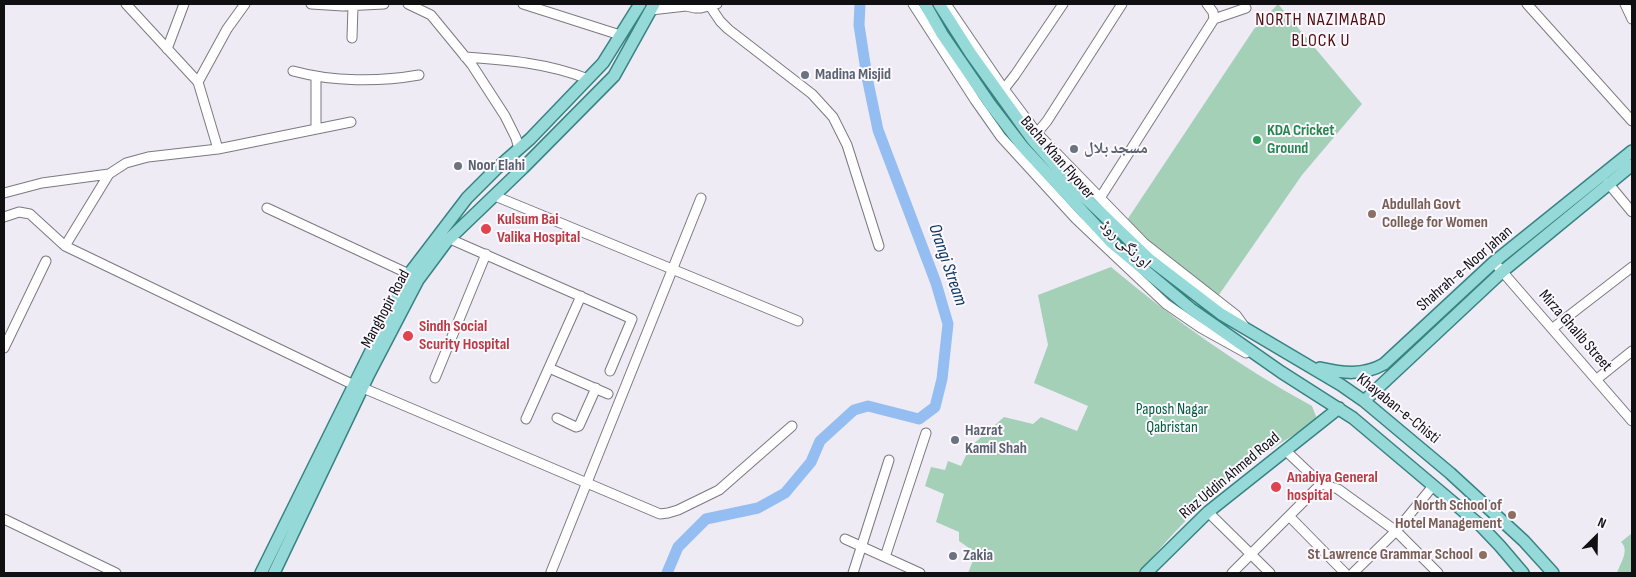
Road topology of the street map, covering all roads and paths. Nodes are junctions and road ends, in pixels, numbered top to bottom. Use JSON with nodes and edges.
{"nodes":[{"id":1,"x":126,"y":4,"type":"edge"},
{"id":2,"x":184,"y":4,"type":"edge"},
{"id":3,"x":245,"y":4,"type":"edge"},
{"id":4,"x":312,"y":4,"type":"edge"},
{"id":5,"x":384,"y":4,"type":"edge"},
{"id":6,"x":408,"y":4,"type":"edge"},
{"id":7,"x":523,"y":4,"type":"edge"},
{"id":8,"x":913,"y":4,"type":"edge"},
{"id":9,"x":925,"y":4,"type":"edge"},
{"id":10,"x":939,"y":4,"type":"edge"},
{"id":11,"x":946,"y":4,"type":"edge"},
{"id":12,"x":1062,"y":4,"type":"edge"},
{"id":13,"x":1122,"y":4,"type":"edge"},
{"id":14,"x":1207,"y":4,"type":"edge"},
{"id":15,"x":1527,"y":4,"type":"edge"},
{"id":16,"x":1625,"y":4,"type":"edge"},
{"id":17,"x":635,"y":5,"type":"edge"},
{"id":18,"x":714,"y":5,"type":"edge"},
{"id":19,"x":353,"y":6,"type":"junction"},
{"id":20,"x":653,"y":7,"type":"edge"},
{"id":21,"x":1246,"y":8,"type":"dead end"},
{"id":22,"x":1214,"y":19,"type":"junction"},
{"id":23,"x":1632,"y":19,"type":"edge"},
{"id":24,"x":620,"y":35,"type":"junction"},
{"id":25,"x":352,"y":38,"type":"dead end"},
{"id":26,"x":168,"y":49,"type":"junction"},
{"id":27,"x":465,"y":57,"type":"junction"},
{"id":28,"x":294,"y":71,"type":"dead end"},
{"id":29,"x":419,"y":75,"type":"dead end"},
{"id":30,"x":316,"y":77,"type":"junction"},
{"id":31,"x":588,"y":79,"type":"junction"},
{"id":32,"x":198,"y":82,"type":"junction"},
{"id":33,"x":1004,"y":89,"type":"junction"},
{"id":34,"x":1632,"y":121,"type":"edge"},
{"id":35,"x":351,"y":122,"type":"dead end"},
{"id":36,"x":316,"y":129,"type":"junction"},
{"id":37,"x":1037,"y":133,"type":"junction"},
{"id":38,"x":218,"y":149,"type":"junction"},
{"id":39,"x":519,"y":149,"type":"junction"},
{"id":40,"x":1632,"y":151,"type":"edge"},
{"id":41,"x":506,"y":160,"type":"junction"},
{"id":42,"x":1632,"y":165,"type":"edge"},
{"id":43,"x":523,"y":168,"type":"junction"},
{"id":44,"x":109,"y":174,"type":"junction"},
{"id":45,"x":1608,"y":183,"type":"junction"},
{"id":46,"x":4,"y":192,"type":"edge"},
{"id":47,"x":495,"y":196,"type":"junction"},
{"id":48,"x":701,"y":198,"type":"dead end"},
{"id":49,"x":1100,"y":198,"type":"junction"},
{"id":50,"x":267,"y":208,"type":"dead end"},
{"id":51,"x":1632,"y":212,"type":"edge"},
{"id":52,"x":4,"y":217,"type":"edge"},
{"id":53,"x":450,"y":238,"type":"junction"},
{"id":54,"x":65,"y":246,"type":"junction"},
{"id":55,"x":879,"y":246,"type":"dead end"},
{"id":56,"x":486,"y":254,"type":"junction"},
{"id":57,"x":46,"y":261,"type":"dead end"},
{"id":58,"x":1494,"y":262,"type":"junction"},
{"id":59,"x":1632,"y":267,"type":"edge"},
{"id":60,"x":672,"y":269,"type":"junction"},
{"id":61,"x":1503,"y":271,"type":"junction"},
{"id":62,"x":409,"y":274,"type":"junction"},
{"id":63,"x":581,"y":296,"type":"junction"},
{"id":64,"x":1200,"y":299,"type":"joint"},
{"id":65,"x":798,"y":321,"type":"dead end"},
{"id":66,"x":1244,"y":327,"type":"junction"},
{"id":67,"x":1553,"y":328,"type":"junction"},
{"id":68,"x":4,"y":348,"type":"edge"},
{"id":69,"x":1632,"y":351,"type":"edge"},
{"id":70,"x":1306,"y":364,"type":"junction"},
{"id":71,"x":549,"y":368,"type":"junction"},
{"id":72,"x":610,"y":371,"type":"dead end"},
{"id":73,"x":1281,"y":372,"type":"junction"},
{"id":74,"x":435,"y":378,"type":"dead end"},
{"id":75,"x":1597,"y":379,"type":"junction"},
{"id":76,"x":358,"y":386,"type":"junction"},
{"id":77,"x":596,"y":388,"type":"junction"},
{"id":78,"x":608,"y":394,"type":"dead end"},
{"id":79,"x":1364,"y":401,"type":"junction"},
{"id":80,"x":1339,"y":408,"type":"junction"},
{"id":81,"x":557,"y":418,"type":"dead end"},
{"id":82,"x":526,"y":419,"type":"dead end"},
{"id":83,"x":1632,"y":421,"type":"edge"},
{"id":84,"x":792,"y":426,"type":"dead end"},
{"id":85,"x":926,"y":433,"type":"dead end"},
{"id":86,"x":1285,"y":450,"type":"junction"},
{"id":87,"x":889,"y":460,"type":"dead end"},
{"id":88,"x":586,"y":483,"type":"junction"},
{"id":89,"x":1321,"y":484,"type":"junction"},
{"id":90,"x":1433,"y":486,"type":"junction"},
{"id":91,"x":1208,"y":512,"type":"junction"},
{"id":92,"x":1289,"y":516,"type":"junction"},
{"id":93,"x":4,"y":519,"type":"edge"},
{"id":94,"x":1396,"y":530,"type":"junction"},
{"id":95,"x":845,"y":539,"type":"dead end"},
{"id":96,"x":862,"y":546,"type":"junction"},
{"id":97,"x":1251,"y":554,"type":"junction"},
{"id":98,"x":885,"y":557,"type":"junction"},
{"id":99,"x":904,"y":570,"type":"edge"},
{"id":100,"x":551,"y":572,"type":"edge"},
{"id":101,"x":116,"y":573,"type":"edge"},
{"id":102,"x":261,"y":573,"type":"edge"},
{"id":103,"x":274,"y":573,"type":"edge"},
{"id":104,"x":853,"y":573,"type":"edge"},
{"id":105,"x":920,"y":573,"type":"edge"},
{"id":106,"x":1146,"y":573,"type":"edge"},
{"id":107,"x":1232,"y":573,"type":"edge"},
{"id":108,"x":1270,"y":573,"type":"edge"},
{"id":109,"x":1345,"y":573,"type":"edge"},
{"id":110,"x":1353,"y":573,"type":"edge"},
{"id":111,"x":1438,"y":573,"type":"edge"},
{"id":112,"x":1523,"y":573,"type":"edge"},
{"id":113,"x":1553,"y":573,"type":"edge"}],
"edges":[{"from":1,"to":26,"type":"street"},
{"from":2,"to":26,"type":"street"},
{"from":3,"to":32,"type":"street"},
{"from":4,"to":19,"type":"street"},
{"from":5,"to":19,"type":"street"},
{"from":6,"to":27,"type":"street"},
{"from":7,"to":24,"type":"street"},
{"from":8,"to":73,"type":"street","name":"اورنگی روڈ"},
{"from":9,"to":73,"type":"main road","name":"Bacha Khan Flyover"},
{"from":10,"to":64,"type":"main road","name":"Bacha Khan Flyover"},
{"from":11,"to":33,"type":"street","name":"اورنگی روڈ"},
{"from":12,"to":33,"type":"street"},
{"from":13,"to":37,"type":"street"},
{"from":14,"to":22,"type":"street"},
{"from":15,"to":34,"type":"street"},
{"from":16,"to":23,"type":"street"},
{"from":17,"to":24,"type":"main road","name":"Manghopir Road"},
{"from":18,"to":20,"type":"street"},
{"from":18,"to":55,"type":"street"},
{"from":19,"to":25,"type":"street"},
{"from":20,"to":43,"type":"main road","name":"Manghopir Road"},
{"from":21,"to":22,"type":"street"},
{"from":22,"to":49,"type":"street"},
{"from":24,"to":31,"type":"main road","name":"Manghopir Road"},
{"from":26,"to":32,"type":"street"},
{"from":27,"to":31,"type":"street"},
{"from":27,"to":39,"type":"street"},
{"from":28,"to":30,"type":"street"},
{"from":29,"to":30,"type":"street"},
{"from":30,"to":36,"type":"street"},
{"from":31,"to":39,"type":"main road","name":"Manghopir Road"},
{"from":32,"to":38,"type":"street"},
{"from":33,"to":37,"type":"street","name":"اورنگی روڈ"},
{"from":35,"to":36,"type":"street"},
{"from":36,"to":38,"type":"street"},
{"from":37,"to":49,"type":"street","name":"اورنگی روڈ"},
{"from":38,"to":44,"type":"street"},
{"from":39,"to":41,"type":"main road","name":"Manghopir Road"},
{"from":39,"to":43,"type":"main road"},
{"from":40,"to":58,"type":"main road","name":"Shahrah-e-Noor Jahan"},
{"from":41,"to":43,"type":"main road"},
{"from":41,"to":62,"type":"main road","name":"Manghopir Road"},
{"from":42,"to":45,"type":"main road","name":"Shahrah-e-Noor Jahan"},
{"from":43,"to":47,"type":"main road","name":"Manghopir Road"},
{"from":44,"to":46,"type":"street"},
{"from":44,"to":54,"type":"street"},
{"from":45,"to":51,"type":"street"},
{"from":45,"to":61,"type":"main road","name":"Shahrah-e-Noor Jahan"},
{"from":47,"to":53,"type":"main road","name":"Manghopir Road"},
{"from":47,"to":60,"type":"street"},
{"from":48,"to":60,"type":"street"},
{"from":49,"to":66,"type":"street","name":"اورنگی روڈ"},
{"from":50,"to":62,"type":"street"},
{"from":52,"to":54,"type":"street"},
{"from":53,"to":56,"type":"street"},
{"from":53,"to":76,"type":"main road","name":"Manghopir Road"},
{"from":54,"to":76,"type":"street"},
{"from":56,"to":63,"type":"street"},
{"from":56,"to":74,"type":"street"},
{"from":57,"to":68,"type":"street"},
{"from":58,"to":61,"type":"street","name":"Mirza Ghalib Street"},
{"from":58,"to":70,"type":"main road","name":"Shahrah-e-Noor Jahan"},
{"from":59,"to":67,"type":"street"},
{"from":60,"to":65,"type":"street"},
{"from":60,"to":88,"type":"street"},
{"from":61,"to":67,"type":"street","name":"Mirza Ghalib Street"},
{"from":61,"to":79,"type":"main road","name":"Shahrah-e-Noor Jahan"},
{"from":62,"to":76,"type":"main road","name":"Manghopir Road"},
{"from":63,"to":71,"type":"street"},
{"from":63,"to":72,"type":"street"},
{"from":64,"to":66,"type":"main road","name":"Khayaban-e-Chisti"},
{"from":66,"to":70,"type":"main road","name":"Khayaban-e-Chisti"},
{"from":67,"to":75,"type":"street","name":"Mirza Ghalib Street"},
{"from":69,"to":75,"type":"street"},
{"from":70,"to":79,"type":"main road","name":"Khayaban-e-Chisti"},
{"from":71,"to":77,"type":"street"},
{"from":71,"to":82,"type":"street"},
{"from":73,"to":80,"type":"main road"},
{"from":75,"to":83,"type":"street","name":"Mirza Ghalib Street"},
{"from":76,"to":88,"type":"street"},
{"from":76,"to":102,"type":"main road","name":"Manghopir Road"},
{"from":76,"to":103,"type":"main road","name":"Manghopir Road"},
{"from":77,"to":78,"type":"street"},
{"from":77,"to":81,"type":"street"},
{"from":79,"to":113,"type":"main road","name":"Khayaban-e-Chisti"},
{"from":80,"to":86,"type":"main road","name":"Riaz Uddin Ahmed Road"},
{"from":80,"to":90,"type":"main road"},
{"from":84,"to":88,"type":"street"},
{"from":85,"to":98,"type":"street"},
{"from":86,"to":89,"type":"street"},
{"from":86,"to":91,"type":"main road","name":"Riaz Uddin Ahmed Road"},
{"from":87,"to":96,"type":"street"},
{"from":88,"to":100,"type":"street"},
{"from":89,"to":92,"type":"street"},
{"from":89,"to":94,"type":"street"},
{"from":90,"to":94,"type":"street"},
{"from":90,"to":112,"type":"main road"},
{"from":91,"to":97,"type":"street"},
{"from":91,"to":106,"type":"main road","name":"Riaz Uddin Ahmed Road"},
{"from":92,"to":97,"type":"street"},
{"from":92,"to":109,"type":"street"},
{"from":93,"to":101,"type":"street"},
{"from":94,"to":110,"type":"street"},
{"from":94,"to":111,"type":"street"},
{"from":95,"to":96,"type":"street"},
{"from":96,"to":98,"type":"street"},
{"from":96,"to":104,"type":"street"},
{"from":97,"to":107,"type":"street"},
{"from":97,"to":108,"type":"street"},
{"from":98,"to":99,"type":"street"},
{"from":99,"to":105,"type":"street"}]}
